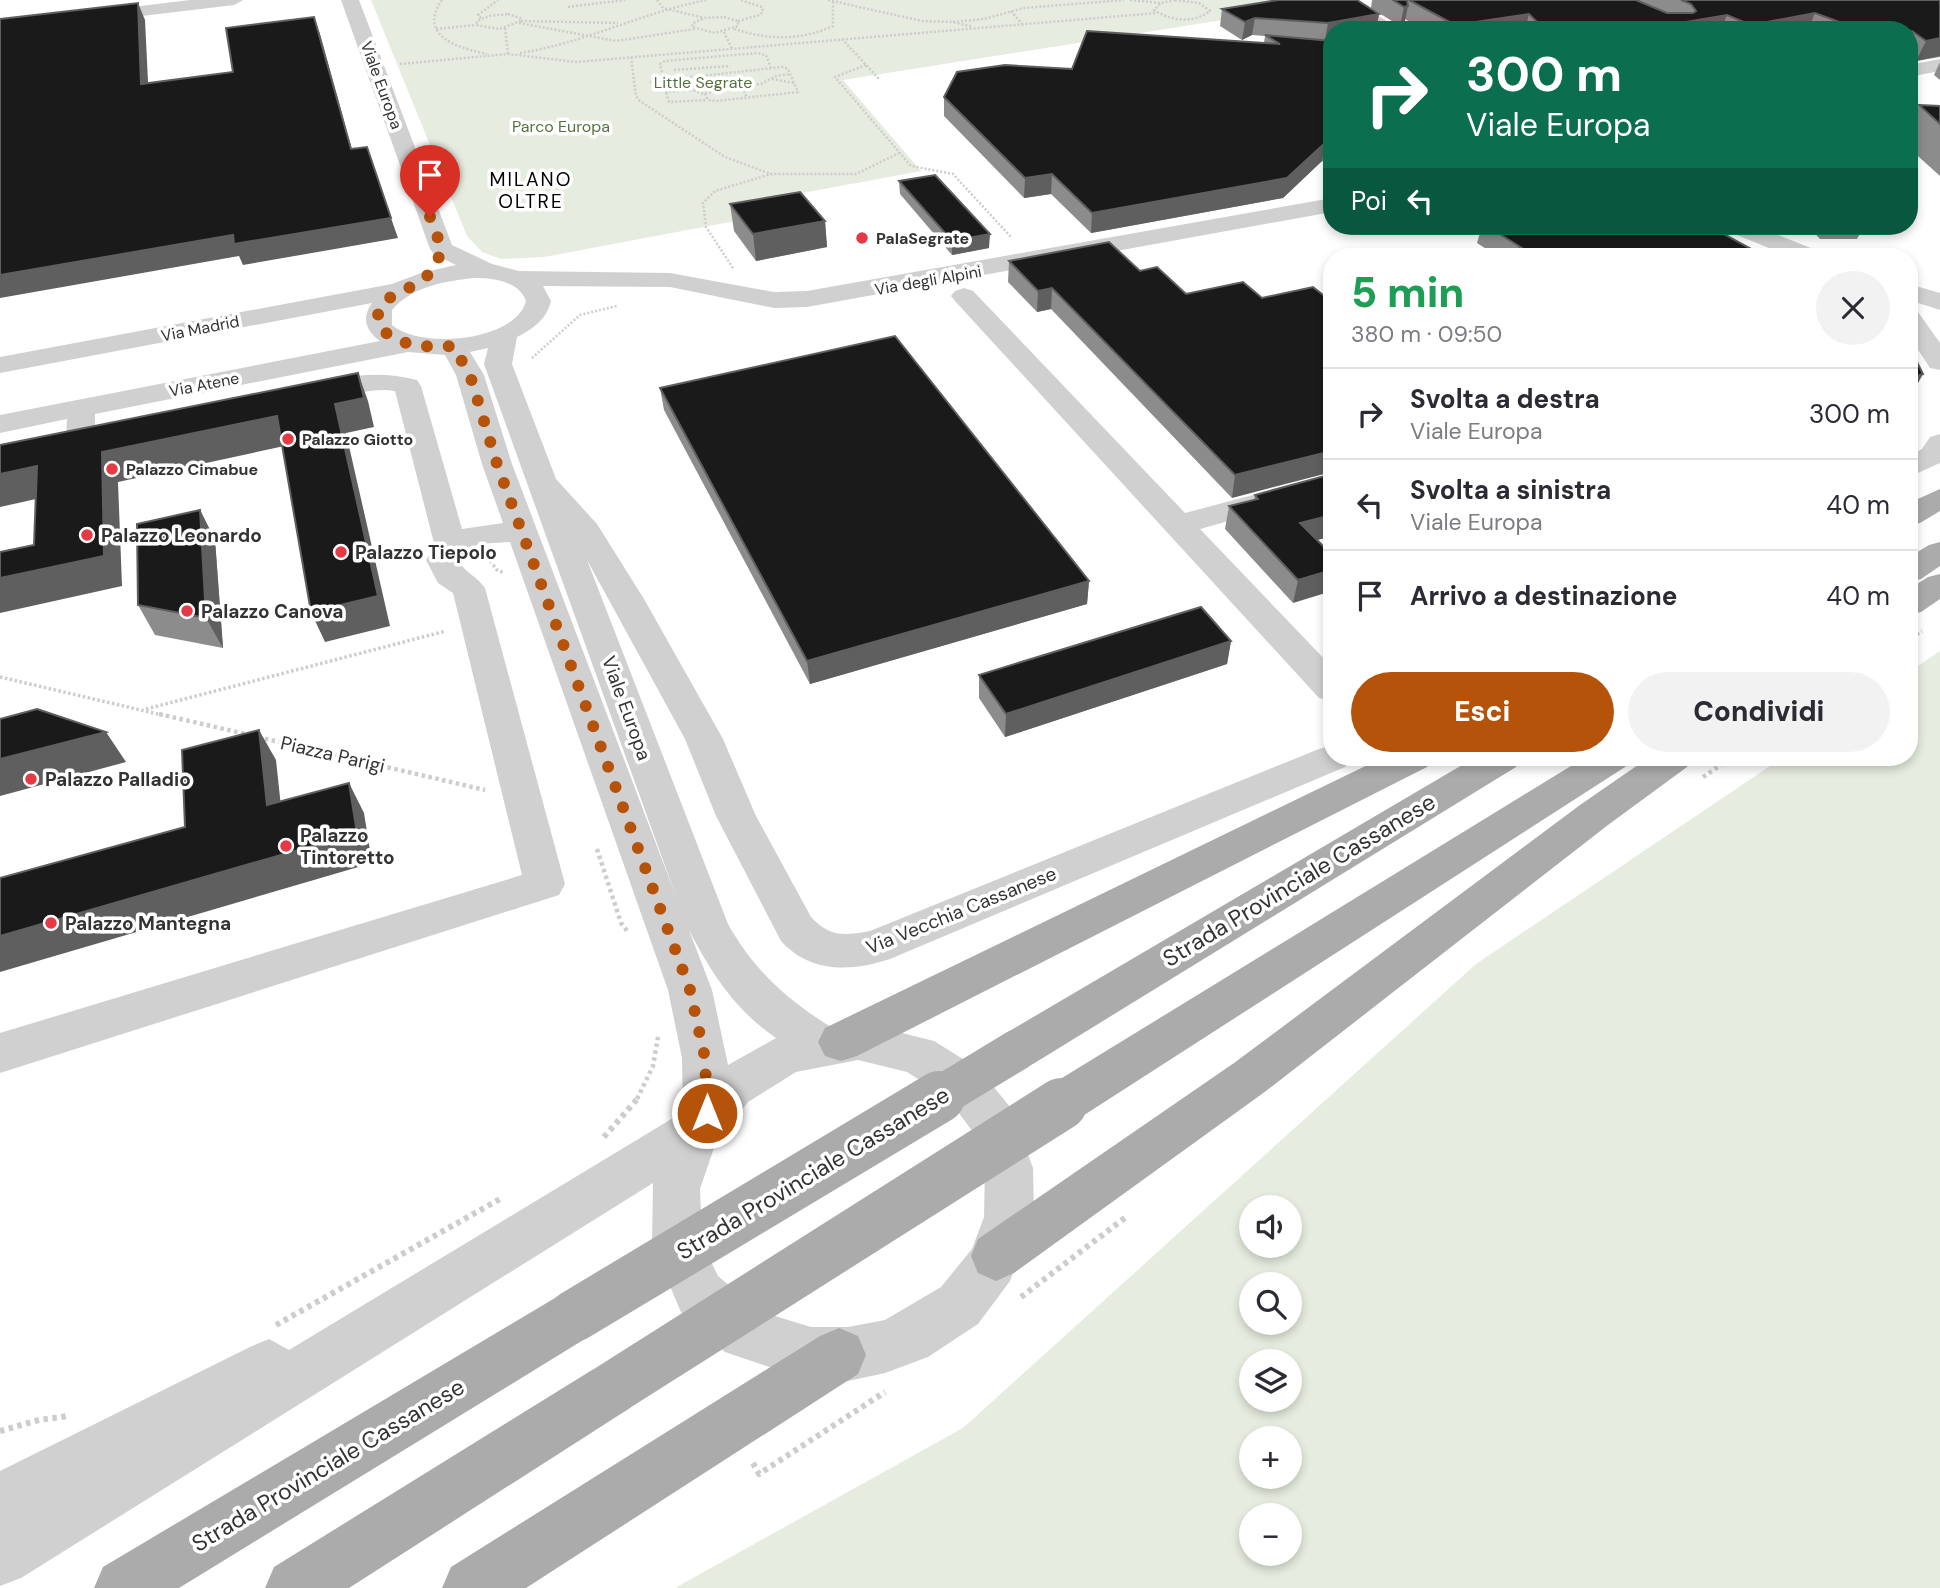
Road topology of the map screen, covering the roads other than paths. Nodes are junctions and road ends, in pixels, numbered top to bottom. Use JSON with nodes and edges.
{"nodes":[{"id":1,"x":234,"y":0,"type":"edge"},
{"id":2,"x":350,"y":0,"type":"edge"},
{"id":3,"x":1335,"y":7,"type":"edge"},
{"id":4,"x":1377,"y":21,"type":"edge"},
{"id":5,"x":0,"y":29,"type":"edge"},
{"id":6,"x":1940,"y":65,"type":"edge"},
{"id":7,"x":1918,"y":69,"type":"edge"},
{"id":8,"x":1323,"y":207,"type":"edge"},
{"id":9,"x":1757,"y":235,"type":"edge"},
{"id":10,"x":1790,"y":248,"type":"edge"},
{"id":11,"x":442,"y":249,"type":"junction"},
{"id":12,"x":488,"y":271,"type":"junction"},
{"id":13,"x":521,"y":278,"type":"junction"},
{"id":14,"x":412,"y":285,"type":"junction"},
{"id":15,"x":1940,"y":286,"type":"edge"},
{"id":16,"x":1918,"y":288,"type":"edge"},
{"id":17,"x":1918,"y":293,"type":"edge"},
{"id":18,"x":964,"y":296,"type":"dead end"},
{"id":19,"x":1940,"y":302,"type":"edge"},
{"id":20,"x":297,"y":310,"type":"junction"},
{"id":21,"x":1918,"y":330,"type":"edge"},
{"id":22,"x":505,"y":334,"type":"junction"},
{"id":23,"x":408,"y":344,"type":"junction"},
{"id":24,"x":453,"y":346,"type":"junction"},
{"id":25,"x":1940,"y":362,"type":"edge"},
{"id":26,"x":0,"y":365,"type":"edge"},
{"id":27,"x":300,"y":365,"type":"junction"},
{"id":28,"x":81,"y":408,"type":"junction"},
{"id":29,"x":0,"y":424,"type":"edge"},
{"id":30,"x":148,"y":426,"type":"edge"},
{"id":31,"x":1940,"y":443,"type":"edge"},
{"id":32,"x":1918,"y":463,"type":"edge"},
{"id":33,"x":544,"y":484,"type":"junction"},
{"id":34,"x":1323,"y":485,"type":"edge"},
{"id":35,"x":1940,"y":498,"type":"edge"},
{"id":36,"x":1918,"y":511,"type":"edge"},
{"id":37,"x":1178,"y":525,"type":"junction"},
{"id":38,"x":1918,"y":529,"type":"edge"},
{"id":39,"x":1940,"y":531,"type":"edge"},
{"id":40,"x":522,"y":533,"type":"junction"},
{"id":41,"x":451,"y":546,"type":"junction"},
{"id":42,"x":1940,"y":552,"type":"edge"},
{"id":43,"x":1918,"y":566,"type":"edge"},
{"id":44,"x":1940,"y":584,"type":"edge"},
{"id":45,"x":1918,"y":598,"type":"edge"},
{"id":46,"x":1323,"y":680,"type":"edge"},
{"id":47,"x":1323,"y":762,"type":"edge"},
{"id":48,"x":1398,"y":766,"type":"edge"},
{"id":49,"x":1490,"y":766,"type":"edge"},
{"id":50,"x":1599,"y":766,"type":"edge"},
{"id":51,"x":1663,"y":766,"type":"edge"},
{"id":52,"x":831,"y":1043,"type":"junction"},
{"id":53,"x":0,"y":1053,"type":"edge"},
{"id":54,"x":700,"y":1122,"type":"junction"},
{"id":55,"x":509,"y":1220,"type":"junction"},
{"id":56,"x":996,"y":1256,"type":"junction"},
{"id":57,"x":839,"y":1355,"type":"junction"},
{"id":58,"x":0,"y":1501,"type":"edge"},
{"id":59,"x":0,"y":1557,"type":"edge"},
{"id":60,"x":124,"y":1588,"type":"edge"},
{"id":61,"x":295,"y":1588,"type":"edge"},
{"id":62,"x":472,"y":1588,"type":"edge"}],
"edges":[{"from":1,"to":5,"type":"street"},
{"from":2,"to":11,"type":"street","name":"Viale Europa"},
{"from":3,"to":4,"type":"street"},
{"from":6,"to":7,"type":"street"},
{"from":8,"to":13,"type":"street","name":"Via degli Alpini"},
{"from":9,"to":10,"type":"street"},
{"from":11,"to":12,"type":"street"},
{"from":11,"to":14,"type":"street"},
{"from":12,"to":13,"type":"street"},
{"from":12,"to":14,"type":"street"},
{"from":13,"to":22,"type":"street"},
{"from":14,"to":20,"type":"street","name":"Via Madrid"},
{"from":14,"to":23,"type":"street"},
{"from":15,"to":16,"type":"street"},
{"from":17,"to":19,"type":"street"},
{"from":18,"to":37,"type":"street"},
{"from":20,"to":26,"type":"street","name":"Via Madrid"},
{"from":20,"to":27,"type":"street"},
{"from":21,"to":25,"type":"street"},
{"from":22,"to":24,"type":"street"},
{"from":22,"to":33,"type":"street","name":"Viale Europa"},
{"from":23,"to":24,"type":"street"},
{"from":23,"to":27,"type":"street","name":"Via Atene"},
{"from":24,"to":40,"type":"street","name":"Viale Europa"},
{"from":27,"to":28,"type":"street","name":"Via Atene"},
{"from":27,"to":41,"type":"street"},
{"from":28,"to":29,"type":"street","name":"Via Atene"},
{"from":28,"to":30,"type":"street"},
{"from":31,"to":32,"type":"street"},
{"from":33,"to":47,"type":"street","name":"Via Vecchia Cassanese"},
{"from":33,"to":52,"type":"street","name":"Viale Europa"},
{"from":34,"to":37,"type":"street"},
{"from":35,"to":36,"type":"main road"},
{"from":37,"to":46,"type":"street"},
{"from":38,"to":39,"type":"main road"},
{"from":40,"to":41,"type":"street"},
{"from":40,"to":54,"type":"street","name":"Viale Europa"},
{"from":41,"to":53,"type":"street"},
{"from":42,"to":43,"type":"main road"},
{"from":44,"to":45,"type":"main road"},
{"from":48,"to":52,"type":"main road"},
{"from":49,"to":60,"type":"main road","name":"Strada Provinciale Cassanese","bridge":true},
{"from":50,"to":61,"type":"main road","bridge":true},
{"from":51,"to":56,"type":"main road"},
{"from":52,"to":54,"type":"street"},
{"from":52,"to":56,"type":"street"},
{"from":54,"to":55,"type":"street"},
{"from":54,"to":57,"type":"street"},
{"from":55,"to":58,"type":"street"},
{"from":55,"to":59,"type":"street"},
{"from":56,"to":57,"type":"street"},
{"from":57,"to":62,"type":"main road"}]}
